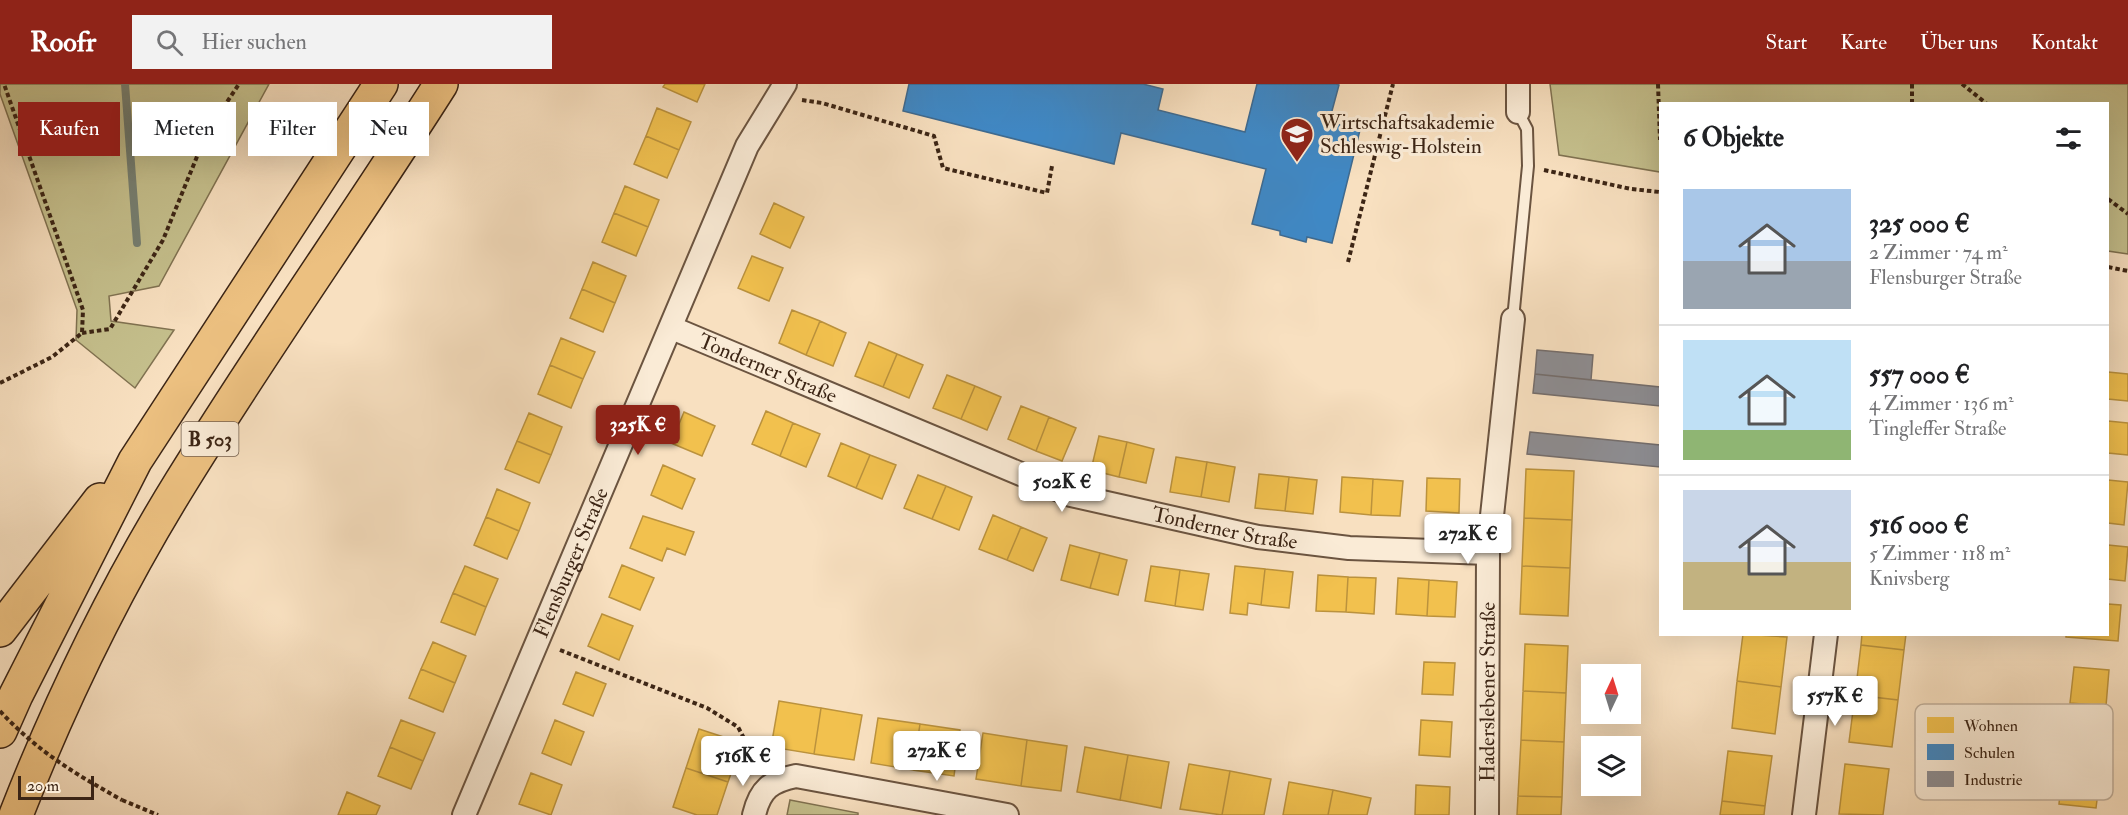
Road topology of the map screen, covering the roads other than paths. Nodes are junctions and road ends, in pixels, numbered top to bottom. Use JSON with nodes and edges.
{"nodes":[{"id":1,"x":381,"y":84,"type":"edge"},
{"id":2,"x":441,"y":84,"type":"edge"},
{"id":3,"x":1518,"y":84,"type":"edge"},
{"id":4,"x":782,"y":90,"type":"edge"},
{"id":5,"x":1518,"y":112,"type":"joint"},
{"id":6,"x":1513,"y":319,"type":"joint"},
{"id":7,"x":672,"y":328,"type":"junction"},
{"id":8,"x":135,"y":461,"type":"junction"},
{"id":9,"x":1488,"y":554,"type":"junction"},
{"id":10,"x":0,"y":630,"type":"edge"},
{"id":11,"x":1826,"y":636,"type":"edge"},
{"id":12,"x":0,"y":731,"type":"edge"},
{"id":13,"x":16,"y":815,"type":"edge"},
{"id":14,"x":464,"y":815,"type":"edge"},
{"id":15,"x":754,"y":815,"type":"edge"},
{"id":16,"x":1007,"y":815,"type":"edge"},
{"id":17,"x":1487,"y":815,"type":"edge"},
{"id":18,"x":1804,"y":815,"type":"edge"}],
"edges":[{"from":1,"to":8,"type":"highway","number":"B 503"},
{"from":2,"to":13,"type":"highway","number":"B 503"},
{"from":3,"to":5,"type":"street"},
{"from":4,"to":7,"type":"street","name":"Flensburger Straße"},
{"from":5,"to":6,"type":"lane"},
{"from":6,"to":9,"type":"street","name":"Haderslebener Straße"},
{"from":7,"to":9,"type":"street","name":"Tonderner Straße"},
{"from":7,"to":14,"type":"street","name":"Flensburger Straße"},
{"from":8,"to":10,"type":"highway"},
{"from":8,"to":12,"type":"highway","number":"B 503"},
{"from":9,"to":17,"type":"street","name":"Haderslebener Straße"},
{"from":11,"to":18,"type":"street"},
{"from":15,"to":16,"type":"street"}]}
